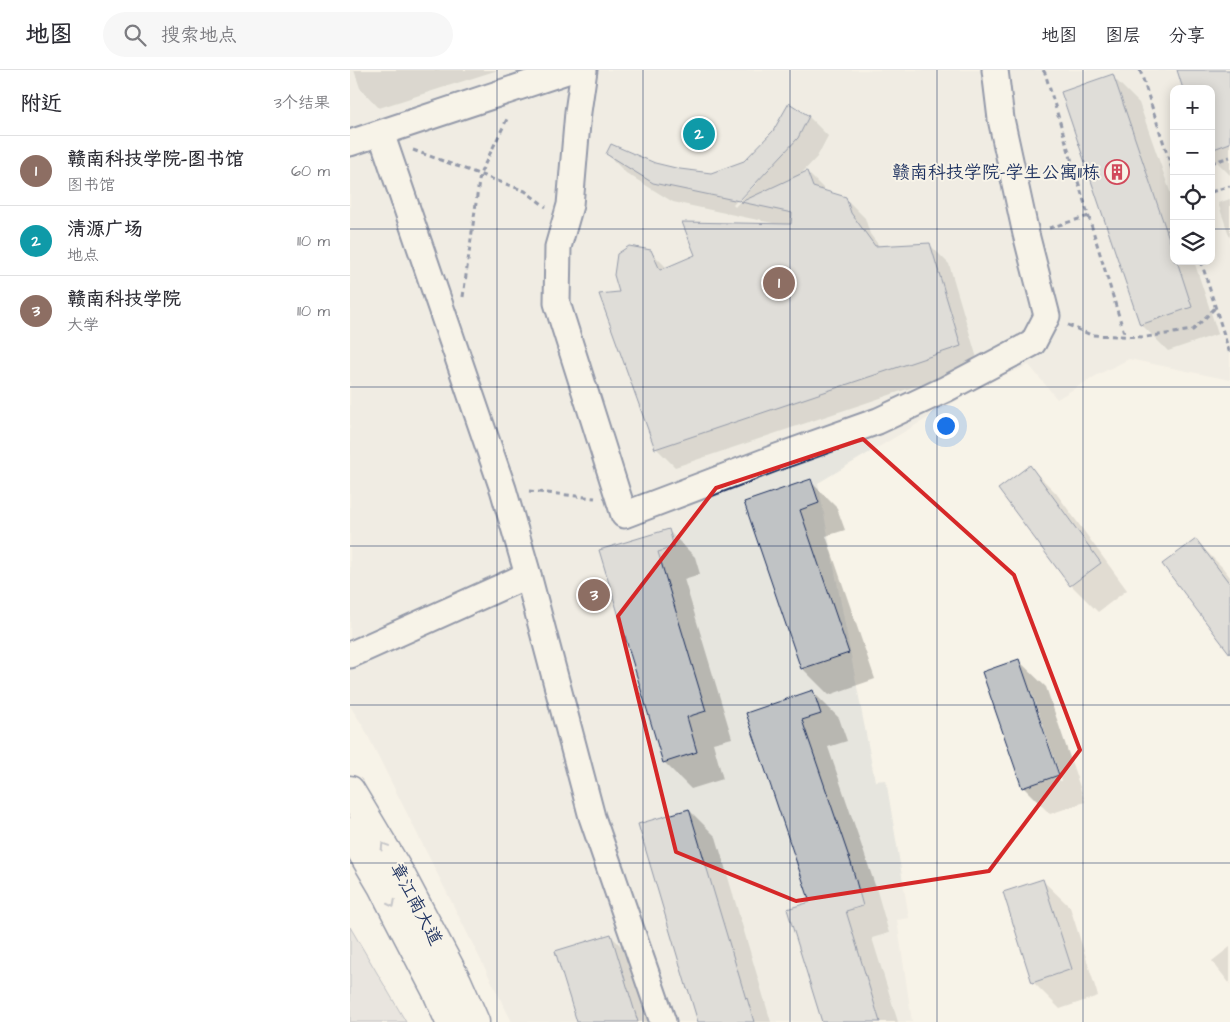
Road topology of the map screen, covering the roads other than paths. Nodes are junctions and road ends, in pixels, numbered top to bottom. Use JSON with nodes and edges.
{"nodes":[{"id":1,"x":570,"y":70,"type":"edge"},
{"id":2,"x":584,"y":70,"type":"edge"},
{"id":3,"x":995,"y":70,"type":"edge"},
{"id":4,"x":381,"y":133,"type":"junction"},
{"id":5,"x":350,"y":143,"type":"edge"},
{"id":6,"x":528,"y":575,"type":"junction"},
{"id":7,"x":350,"y":655,"type":"edge"},
{"id":8,"x":350,"y":790,"type":"edge"},
{"id":9,"x":350,"y":832,"type":"edge"},
{"id":10,"x":446,"y":986,"type":"junction"},
{"id":11,"x":450,"y":1022,"type":"edge"},
{"id":12,"x":475,"y":1022,"type":"edge"},
{"id":13,"x":663,"y":1022,"type":"edge"}],
"edges":[{"from":1,"to":4,"type":"street"},
{"from":2,"to":3,"type":"street"},
{"from":4,"to":5,"type":"street"},
{"from":4,"to":6,"type":"street"},
{"from":6,"to":7,"type":"street"},
{"from":6,"to":13,"type":"street"},
{"from":10,"to":8,"type":"main road","name":"章江南大道","one_way":true},
{"from":9,"to":10,"type":"main road","name":"章江南大道","one_way":true},
{"from":10,"to":11,"type":"main road","name":"章江南大道"},
{"from":10,"to":12,"type":"main road","name":"章江南大道"}]}
